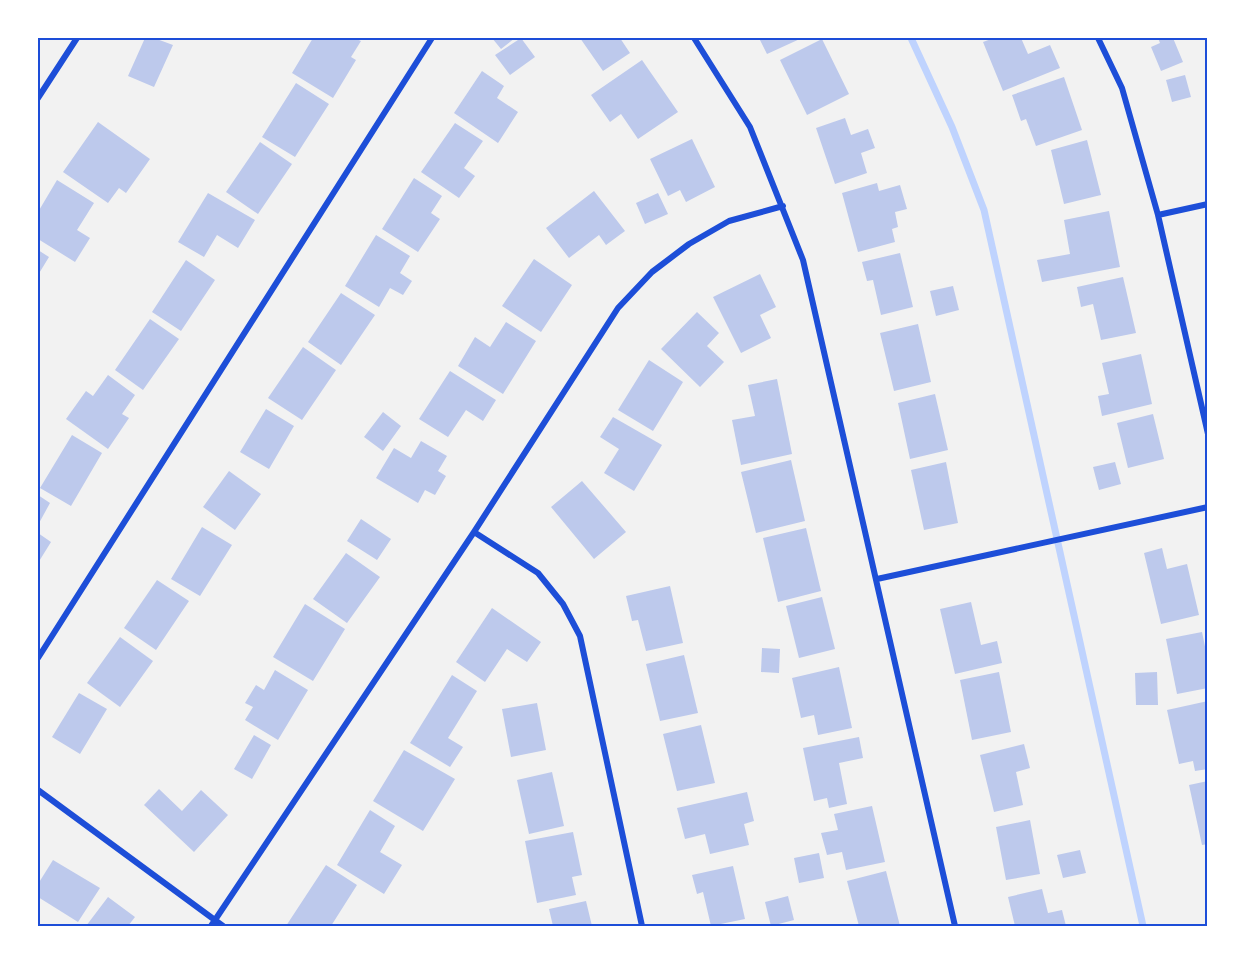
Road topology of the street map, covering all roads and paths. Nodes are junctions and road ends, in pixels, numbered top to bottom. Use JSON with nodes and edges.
{"nodes":[{"id":1,"x":77,"y":38,"type":"edge"},
{"id":2,"x":432,"y":38,"type":"edge"},
{"id":3,"x":694,"y":38,"type":"edge"},
{"id":4,"x":1098,"y":38,"type":"edge"},
{"id":5,"x":38,"y":98,"type":"edge"},
{"id":6,"x":1208,"y":204,"type":"edge"},
{"id":7,"x":783,"y":206,"type":"junction"},
{"id":8,"x":1158,"y":215,"type":"junction"},
{"id":9,"x":1208,"y":434,"type":"edge"},
{"id":10,"x":1208,"y":507,"type":"edge"},
{"id":11,"x":474,"y":532,"type":"junction"},
{"id":12,"x":877,"y":579,"type":"junction"},
{"id":13,"x":38,"y":657,"type":"edge"},
{"id":14,"x":38,"y":790,"type":"edge"},
{"id":15,"x":216,"y":920,"type":"junction"},
{"id":16,"x":211,"y":927,"type":"edge"},
{"id":17,"x":223,"y":927,"type":"edge"},
{"id":18,"x":642,"y":927,"type":"edge"},
{"id":19,"x":955,"y":927,"type":"edge"}],
"edges":[{"from":1,"to":5,"type":"street"},
{"from":2,"to":13,"type":"street"},
{"from":3,"to":7,"type":"street"},
{"from":4,"to":8,"type":"street"},
{"from":6,"to":8,"type":"street"},
{"from":7,"to":11,"type":"street"},
{"from":7,"to":12,"type":"street"},
{"from":8,"to":9,"type":"street"},
{"from":10,"to":12,"type":"street"},
{"from":11,"to":15,"type":"street"},
{"from":11,"to":18,"type":"street"},
{"from":12,"to":19,"type":"street"},
{"from":14,"to":15,"type":"street"},
{"from":15,"to":16,"type":"street"},
{"from":15,"to":17,"type":"street"}]}
